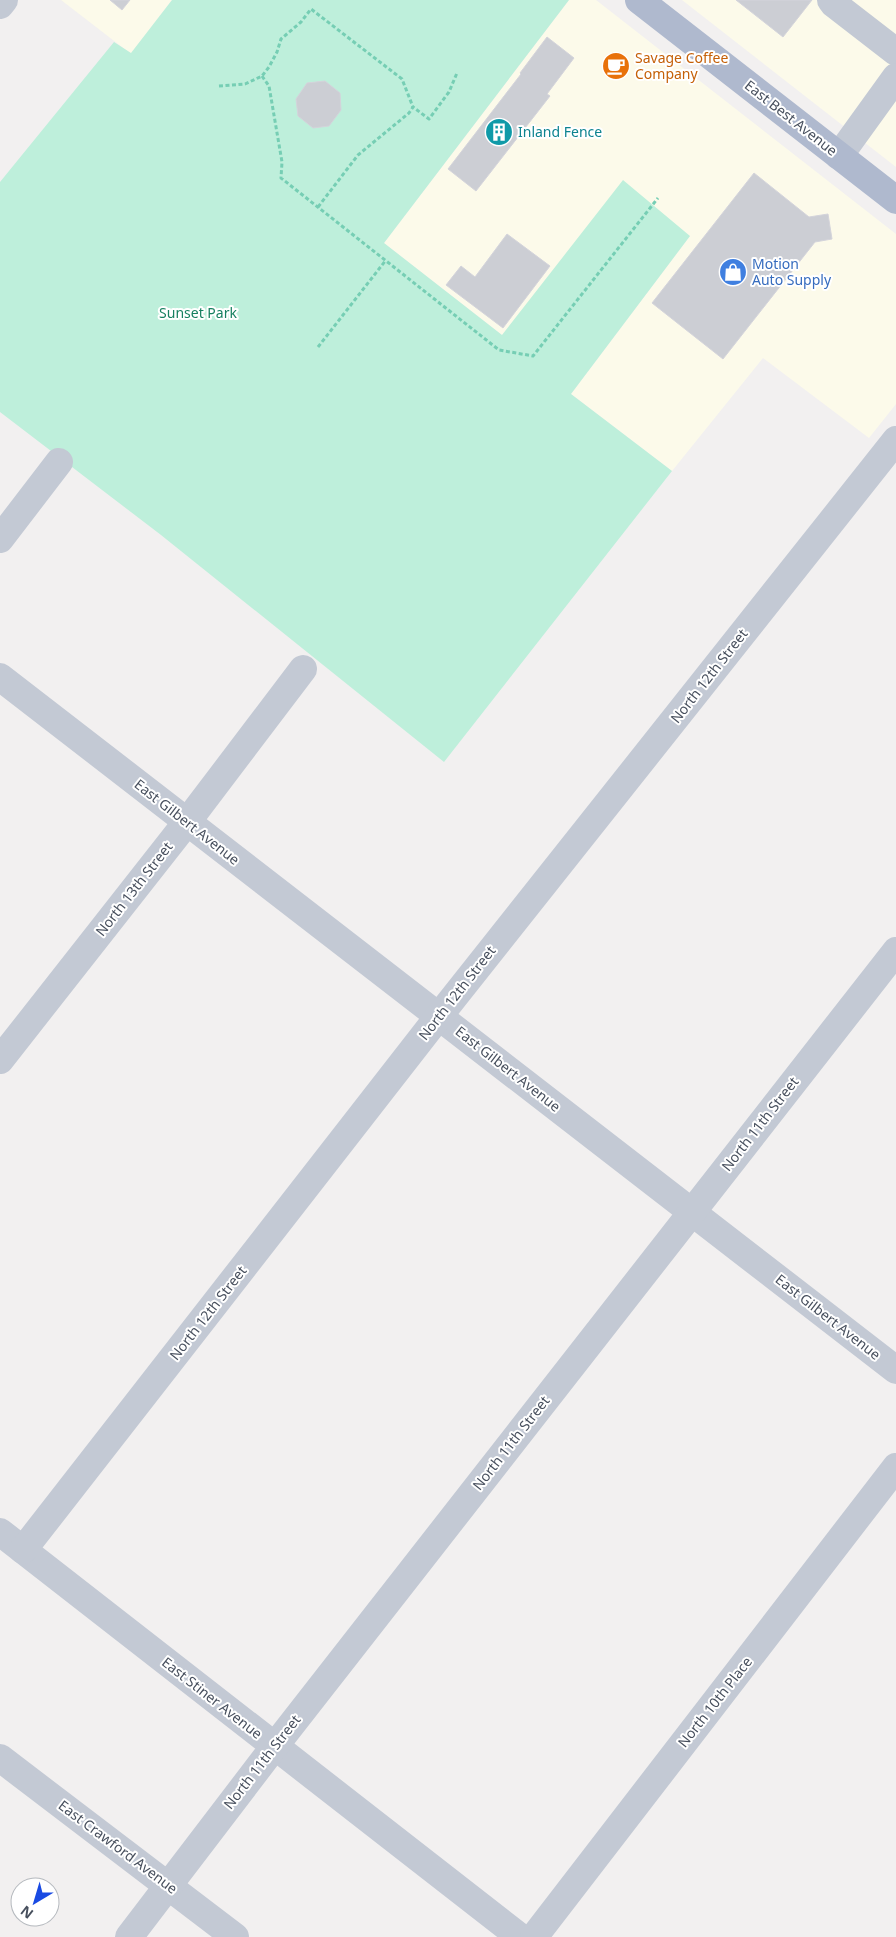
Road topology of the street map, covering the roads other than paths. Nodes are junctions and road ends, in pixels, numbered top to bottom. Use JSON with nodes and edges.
{"nodes":[{"id":1,"x":4,"y":0,"type":"edge"},
{"id":2,"x":638,"y":0,"type":"edge"},
{"id":3,"x":831,"y":0,"type":"edge"},
{"id":4,"x":0,"y":5,"type":"edge"},
{"id":5,"x":896,"y":52,"type":"edge"},
{"id":6,"x":896,"y":77,"type":"edge"},
{"id":7,"x":839,"y":156,"type":"junction"},
{"id":8,"x":896,"y":200,"type":"edge"},
{"id":9,"x":896,"y":440,"type":"edge"},
{"id":10,"x":59,"y":462,"type":"dead end"},
{"id":11,"x":0,"y":539,"type":"edge"},
{"id":12,"x":303,"y":670,"type":"dead end"},
{"id":13,"x":0,"y":677,"type":"edge"},
{"id":14,"x":188,"y":822,"type":"junction"},
{"id":15,"x":896,"y":951,"type":"edge"},
{"id":16,"x":439,"y":1016,"type":"junction"},
{"id":17,"x":0,"y":1060,"type":"edge"},
{"id":18,"x":691,"y":1211,"type":"junction"},
{"id":19,"x":896,"y":1370,"type":"edge"},
{"id":20,"x":896,"y":1466,"type":"edge"},
{"id":21,"x":0,"y":1532,"type":"edge"},
{"id":22,"x":23,"y":1550,"type":"junction"},
{"id":23,"x":274,"y":1747,"type":"junction"},
{"id":24,"x":0,"y":1758,"type":"edge"},
{"id":25,"x":168,"y":1885,"type":"junction"},
{"id":26,"x":129,"y":1937,"type":"edge"},
{"id":27,"x":235,"y":1937,"type":"edge"},
{"id":28,"x":520,"y":1937,"type":"edge"},
{"id":29,"x":534,"y":1937,"type":"edge"}],
"edges":[{"from":1,"to":4,"type":"street"},
{"from":2,"to":7,"type":"main road","name":"East Best Avenue"},
{"from":3,"to":5,"type":"street"},
{"from":6,"to":7,"type":"street"},
{"from":7,"to":8,"type":"main road","name":"East Best Avenue"},
{"from":9,"to":16,"type":"street","name":"North 12th Street"},
{"from":10,"to":11,"type":"street"},
{"from":12,"to":14,"type":"street","name":"North 13th Street"},
{"from":13,"to":14,"type":"street","name":"East Gilbert Avenue"},
{"from":14,"to":16,"type":"street","name":"East Gilbert Avenue"},
{"from":14,"to":17,"type":"street","name":"North 13th Street"},
{"from":15,"to":18,"type":"street","name":"North 11th Street"},
{"from":16,"to":18,"type":"street","name":"East Gilbert Avenue"},
{"from":16,"to":22,"type":"street","name":"North 12th Street"},
{"from":18,"to":19,"type":"street","name":"East Gilbert Avenue"},
{"from":18,"to":23,"type":"street","name":"North 11th Street"},
{"from":20,"to":29,"type":"street","name":"North 10th Place"},
{"from":21,"to":22,"type":"street","name":"East Stiner Avenue"},
{"from":22,"to":23,"type":"street","name":"East Stiner Avenue"},
{"from":23,"to":25,"type":"street","name":"North 11th Street"},
{"from":23,"to":28,"type":"street","name":"East Stiner Avenue"},
{"from":24,"to":25,"type":"street","name":"East Crawford Avenue"},
{"from":25,"to":26,"type":"street","name":"North 11th Street"},
{"from":25,"to":27,"type":"street","name":"East Crawford Avenue"}]}
